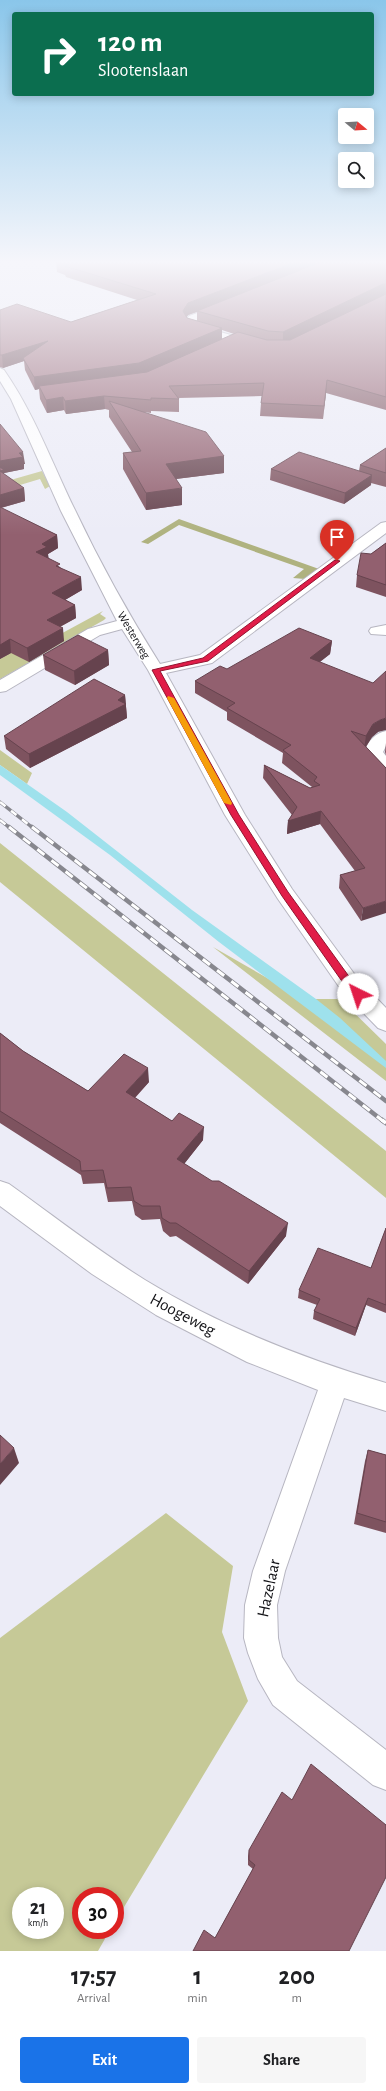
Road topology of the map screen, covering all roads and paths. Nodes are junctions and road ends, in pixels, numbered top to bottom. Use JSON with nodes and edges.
{"nodes":[{"id":1,"x":0,"y":372,"type":"edge"},
{"id":2,"x":386,"y":526,"type":"edge"},
{"id":3,"x":126,"y":623,"type":"junction"},
{"id":4,"x":156,"y":670,"type":"junction"},
{"id":5,"x":0,"y":687,"type":"edge"},
{"id":6,"x":386,"y":736,"type":"edge"},
{"id":7,"x":386,"y":769,"type":"edge"},
{"id":8,"x":386,"y":1022,"type":"edge"},
{"id":9,"x":0,"y":1192,"type":"edge"},
{"id":10,"x":335,"y":1383,"type":"junction"},
{"id":11,"x":386,"y":1397,"type":"edge"},
{"id":12,"x":386,"y":1772,"type":"edge"}],
"edges":[{"from":1,"to":3,"type":"street","name":"Westerweg"},
{"from":2,"to":4,"type":"street"},
{"from":3,"to":4,"type":"street","name":"Westerweg"},
{"from":3,"to":5,"type":"street"},
{"from":4,"to":8,"type":"street","name":"Westerweg"},
{"from":6,"to":7,"type":"street"},
{"from":9,"to":10,"type":"street","name":"Hoogeweg"},
{"from":10,"to":11,"type":"street","name":"Hoogeweg"},
{"from":10,"to":12,"type":"street","name":"Hazelaar"}]}
